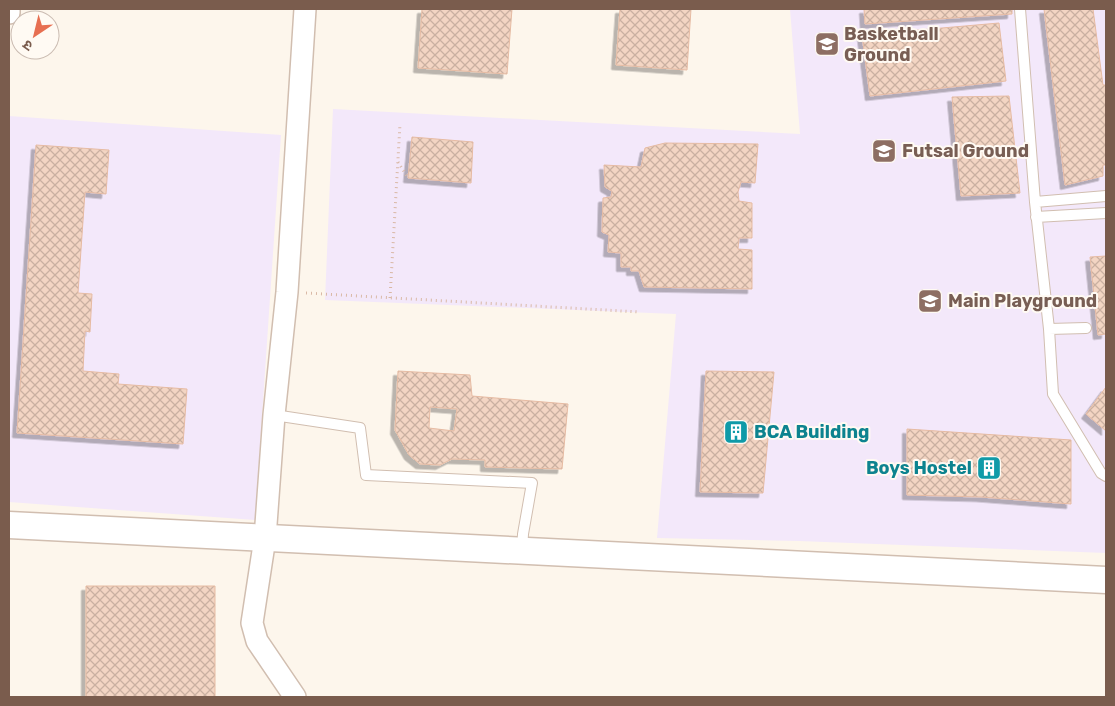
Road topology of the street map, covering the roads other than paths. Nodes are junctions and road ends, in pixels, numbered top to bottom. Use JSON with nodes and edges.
{"nodes":[{"id":1,"x":9,"y":9,"type":"edge"},
{"id":2,"x":305,"y":9,"type":"edge"},
{"id":3,"x":1020,"y":9,"type":"edge"},
{"id":4,"x":9,"y":13,"type":"edge"},
{"id":5,"x":1106,"y":196,"type":"edge"},
{"id":6,"x":1035,"y":202,"type":"junction"},
{"id":7,"x":1106,"y":213,"type":"edge"},
{"id":8,"x":1036,"y":217,"type":"junction"},
{"id":9,"x":1086,"y":328,"type":"dead end"},
{"id":10,"x":1049,"y":329,"type":"junction"},
{"id":11,"x":274,"y":415,"type":"junction"},
{"id":12,"x":1106,"y":476,"type":"edge"},
{"id":13,"x":9,"y":525,"type":"edge"},
{"id":14,"x":265,"y":538,"type":"junction"},
{"id":15,"x":522,"y":550,"type":"junction"},
{"id":16,"x":1106,"y":580,"type":"edge"},
{"id":17,"x":295,"y":697,"type":"edge"}],
"edges":[{"from":1,"to":4,"type":"street"},
{"from":2,"to":11,"type":"street"},
{"from":3,"to":6,"type":"lane"},
{"from":5,"to":6,"type":"lane"},
{"from":6,"to":8,"type":"lane"},
{"from":7,"to":8,"type":"lane"},
{"from":8,"to":10,"type":"lane"},
{"from":9,"to":10,"type":"lane"},
{"from":10,"to":12,"type":"lane"},
{"from":11,"to":14,"type":"street"},
{"from":11,"to":15,"type":"lane"},
{"from":13,"to":14,"type":"street"},
{"from":14,"to":15,"type":"street"},
{"from":14,"to":17,"type":"street"},
{"from":15,"to":16,"type":"street"}]}
